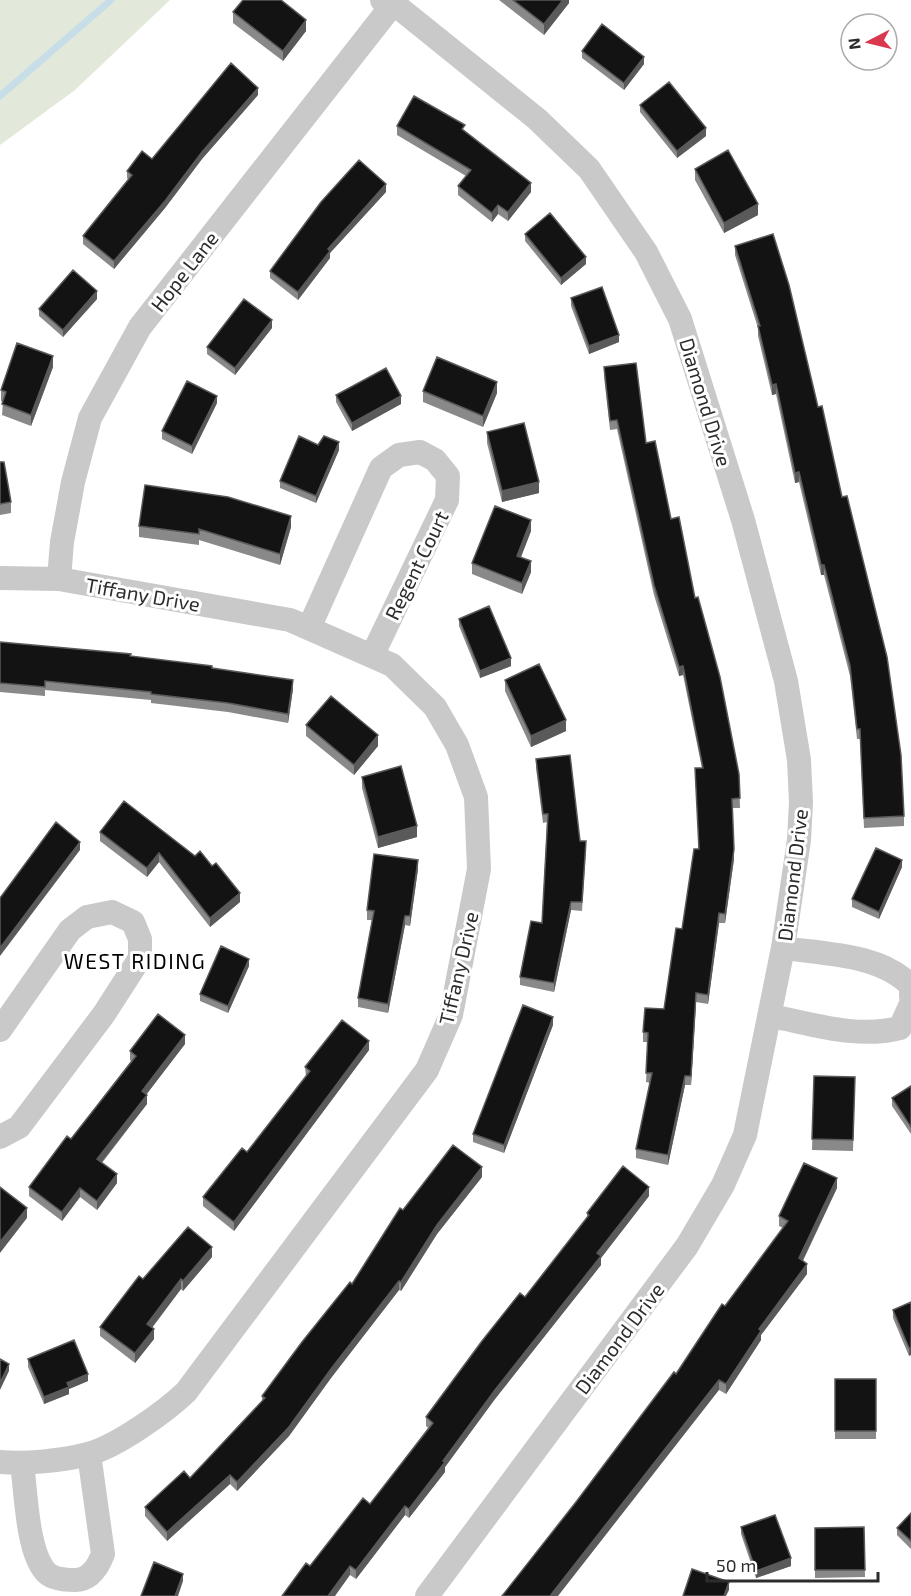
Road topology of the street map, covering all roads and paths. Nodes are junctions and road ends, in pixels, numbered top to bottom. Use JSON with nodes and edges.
{"nodes":[{"id":1,"x":391,"y":1,"type":"edge"},
{"id":2,"x":0,"y":578,"type":"edge"},
{"id":3,"x":59,"y":579,"type":"junction"},
{"id":4,"x":309,"y":628,"type":"junction"},
{"id":5,"x":372,"y":656,"type":"junction"},
{"id":6,"x":783,"y":948,"type":"junction"},
{"id":7,"x":911,"y":997,"type":"edge"},
{"id":8,"x":911,"y":1004,"type":"edge"},
{"id":9,"x":771,"y":1016,"type":"junction"},
{"id":10,"x":0,"y":1030,"type":"edge"},
{"id":11,"x":0,"y":1137,"type":"edge"},
{"id":12,"x":89,"y":1454,"type":"junction"},
{"id":13,"x":11,"y":1463,"type":"edge"},
{"id":14,"x":427,"y":1596,"type":"edge"}],
"edges":[{"from":1,"to":3,"type":"street","name":"Hope Lane"},
{"from":1,"to":6,"type":"street","name":"Diamond Drive"},
{"from":2,"to":3,"type":"street","name":"Tiffany Drive"},
{"from":3,"to":4,"type":"street","name":"Tiffany Drive"},
{"from":4,"to":5,"type":"street","name":"Tiffany Drive"},
{"from":4,"to":5,"type":"street","name":"Regent Court"},
{"from":5,"to":12,"type":"street","name":"Tiffany Drive"},
{"from":6,"to":7,"type":"street"},
{"from":6,"to":9,"type":"street","name":"Diamond Drive"},
{"from":8,"to":9,"type":"street"},
{"from":9,"to":14,"type":"street","name":"Diamond Drive"},
{"from":10,"to":11,"type":"street"},
{"from":12,"to":13,"type":"street","name":"Tiffany Drive"},
{"from":12,"to":13,"type":"street"}]}
